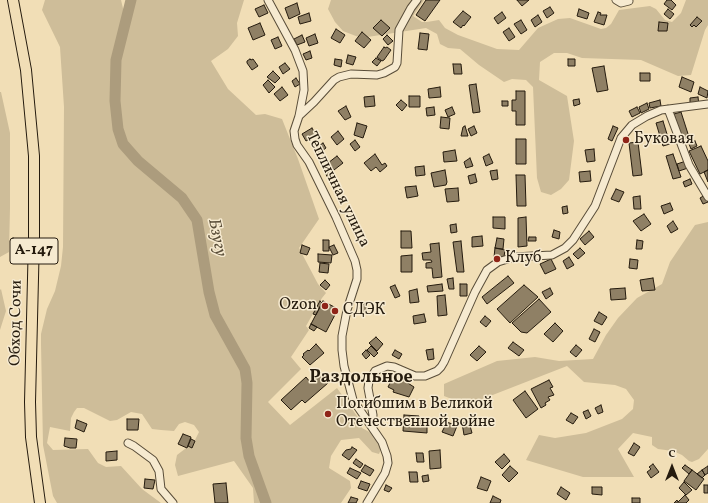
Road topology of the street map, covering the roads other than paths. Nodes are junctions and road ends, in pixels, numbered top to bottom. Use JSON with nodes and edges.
{"nodes":[{"id":1,"x":13,"y":0,"type":"edge"},
{"id":2,"x":268,"y":0,"type":"edge"},
{"id":3,"x":417,"y":0,"type":"edge"},
{"id":4,"x":616,"y":0,"type":"edge"},
{"id":5,"x":629,"y":1,"type":"dead end"},
{"id":6,"x":708,"y":104,"type":"edge"},
{"id":7,"x":668,"y":109,"type":"junction"},
{"id":8,"x":299,"y":116,"type":"junction"},
{"id":9,"x":708,"y":197,"type":"edge"},
{"id":10,"x":372,"y":427,"type":"junction"},
{"id":11,"x":128,"y":443,"type":"dead end"},
{"id":12,"x":40,"y":503,"type":"edge"},
{"id":13,"x":173,"y":503,"type":"edge"},
{"id":14,"x":367,"y":503,"type":"edge"}],
"edges":[{"from":1,"to":12,"type":"highway","name":"Обход Сочи","number":"А-147"},
{"from":2,"to":8,"type":"street","name":"Тепличная улица"},
{"from":3,"to":8,"type":"street"},
{"from":4,"to":5,"type":"street"},
{"from":6,"to":7,"type":"street"},
{"from":7,"to":9,"type":"street"},
{"from":7,"to":10,"type":"street"},
{"from":8,"to":10,"type":"street","name":"Тепличная улица"},
{"from":10,"to":14,"type":"street","name":"Тепличная улица"},
{"from":11,"to":13,"type":"street"}]}
